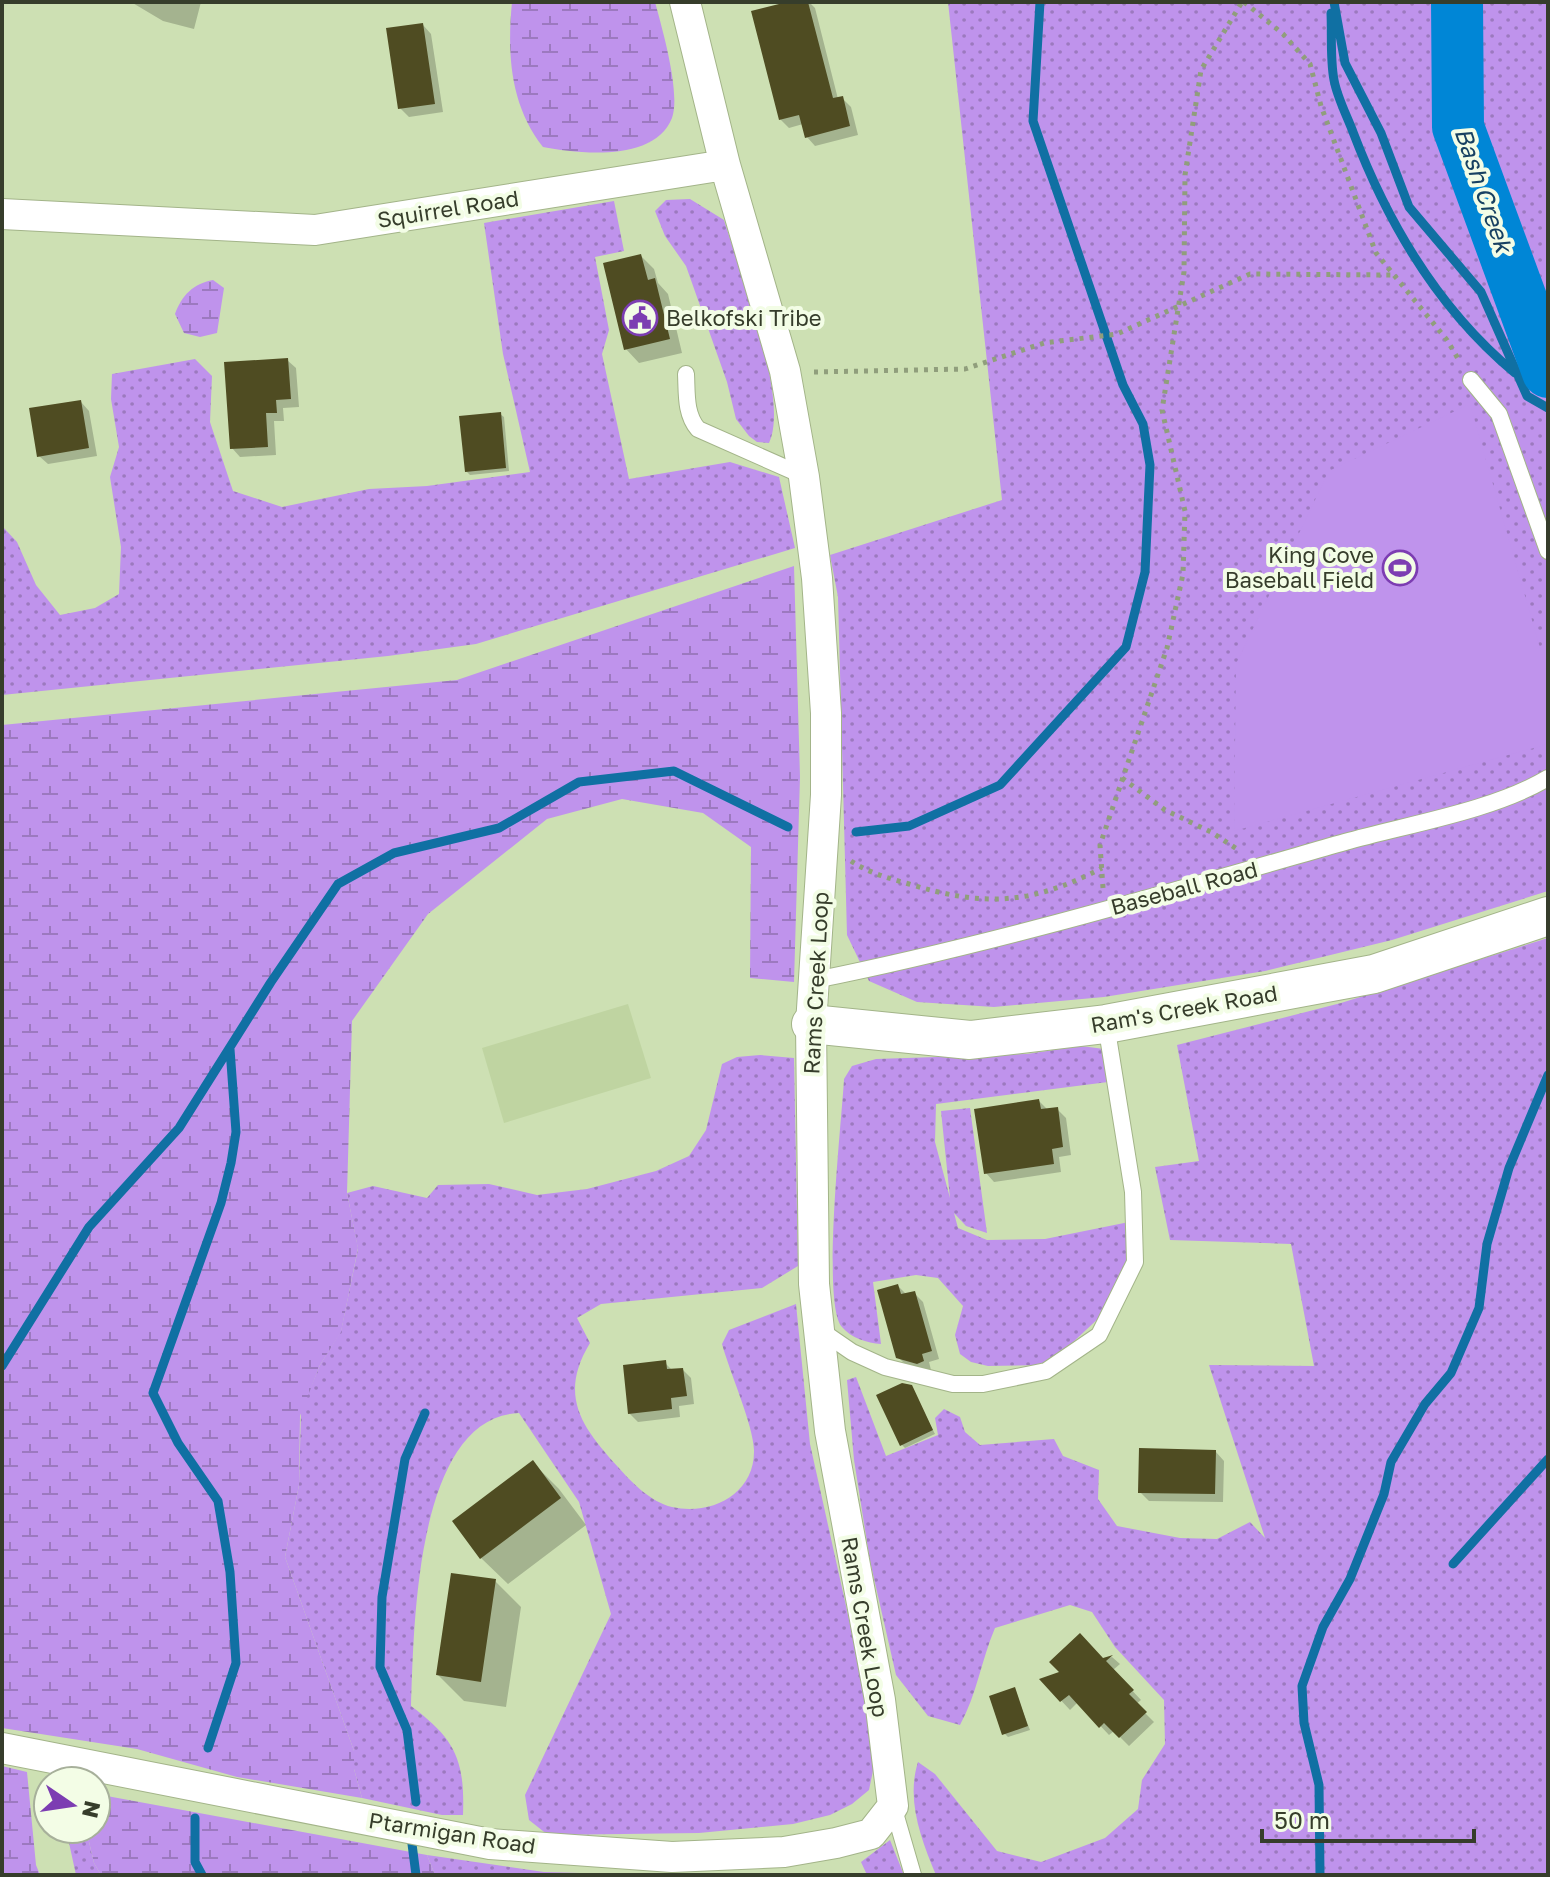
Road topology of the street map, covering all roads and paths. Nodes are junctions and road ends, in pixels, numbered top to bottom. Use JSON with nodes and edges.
{"nodes":[{"id":1,"x":685,"y":2,"type":"edge"},
{"id":2,"x":1243,"y":2,"type":"edge"},
{"id":3,"x":725,"y":165,"type":"junction"},
{"id":4,"x":2,"y":214,"type":"edge"},
{"id":5,"x":1393,"y":275,"type":"junction"},
{"id":6,"x":1178,"y":310,"type":"junction"},
{"id":7,"x":785,"y":371,"type":"junction"},
{"id":8,"x":686,"y":374,"type":"dead end"},
{"id":9,"x":1471,"y":380,"type":"joint"},
{"id":10,"x":804,"y":477,"type":"junction"},
{"id":11,"x":1548,"y":551,"type":"edge"},
{"id":12,"x":1122,"y":778,"type":"junction"},
{"id":13,"x":1548,"y":778,"type":"edge"},
{"id":14,"x":823,"y":843,"type":"junction"},
{"id":15,"x":1268,"y":865,"type":"junction"},
{"id":16,"x":1102,"y":868,"type":"junction"},
{"id":17,"x":1105,"y":909,"type":"junction"},
{"id":18,"x":1548,"y":916,"type":"edge"},
{"id":19,"x":815,"y":980,"type":"junction"},
{"id":20,"x":811,"y":1024,"type":"junction"},
{"id":21,"x":1106,"y":1024,"type":"junction"},
{"id":22,"x":820,"y":1330,"type":"junction"},
{"id":23,"x":2,"y":1748,"type":"edge"},
{"id":24,"x":893,"y":1806,"type":"junction"},
{"id":25,"x":913,"y":1875,"type":"edge"}],
"edges":[{"from":1,"to":3,"type":"street"},
{"from":2,"to":5,"type":"path"},
{"from":2,"to":6,"type":"path"},
{"from":3,"to":4,"type":"street","name":"Squirrel Road"},
{"from":3,"to":7,"type":"street","name":"Rams Creek Loop"},
{"from":5,"to":6,"type":"path"},
{"from":5,"to":9,"type":"path"},
{"from":6,"to":7,"type":"path"},
{"from":6,"to":12,"type":"path"},
{"from":7,"to":10,"type":"street","name":"Rams Creek Loop"},
{"from":8,"to":10,"type":"lane"},
{"from":9,"to":11,"type":"lane"},
{"from":10,"to":14,"type":"street","name":"Rams Creek Loop"},
{"from":12,"to":15,"type":"path"},
{"from":12,"to":16,"type":"path"},
{"from":13,"to":15,"type":"lane","name":"Baseball Road"},
{"from":14,"to":16,"type":"path"},
{"from":14,"to":19,"type":"street","name":"Rams Creek Loop"},
{"from":15,"to":17,"type":"lane","name":"Baseball Road"},
{"from":16,"to":17,"type":"path"},
{"from":17,"to":19,"type":"lane","name":"Baseball Road"},
{"from":18,"to":21,"type":"street","name":"Ram's Creek Road"},
{"from":19,"to":20,"type":"street","name":"Rams Creek Loop"},
{"from":20,"to":21,"type":"street","name":"Ram's Creek Road"},
{"from":20,"to":22,"type":"street","name":"Rams Creek Loop"},
{"from":21,"to":22,"type":"lane"},
{"from":22,"to":24,"type":"street","name":"Rams Creek Loop"},
{"from":23,"to":24,"type":"street","name":"Ptarmigan Road"},
{"from":24,"to":25,"type":"lane"}]}
